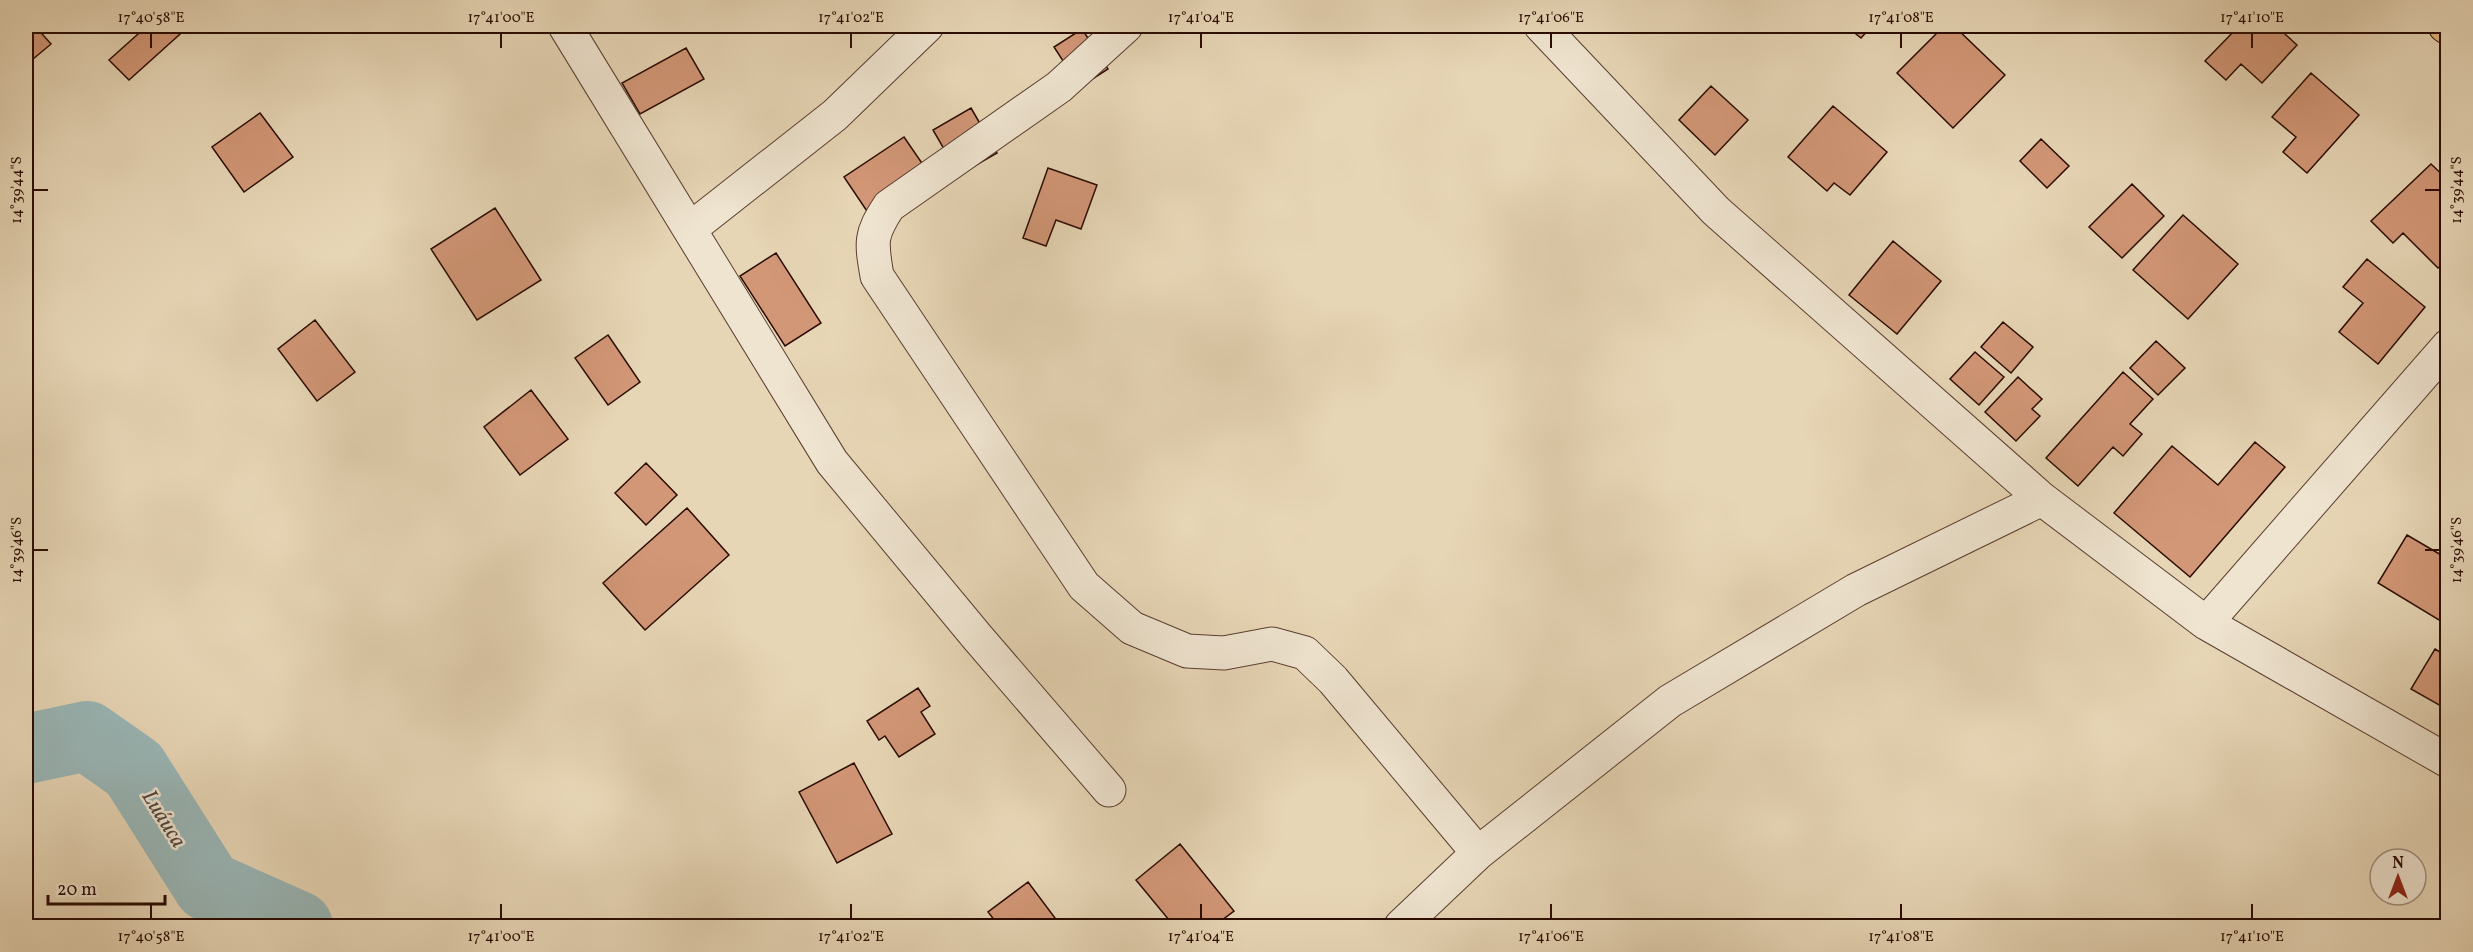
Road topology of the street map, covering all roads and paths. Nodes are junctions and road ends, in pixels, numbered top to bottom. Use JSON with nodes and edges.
{"nodes":[{"id":1,"x":565,"y":26,"type":"edge"},
{"id":2,"x":927,"y":26,"type":"edge"},
{"id":3,"x":1126,"y":26,"type":"edge"},
{"id":4,"x":1541,"y":26,"type":"edge"},
{"id":5,"x":690,"y":228,"type":"junction"},
{"id":6,"x":2448,"y":346,"type":"edge"},
{"id":7,"x":2042,"y":499,"type":"junction"},
{"id":8,"x":2206,"y":623,"type":"junction"},
{"id":9,"x":2448,"y":761,"type":"edge"},
{"id":10,"x":1109,"y":790,"type":"dead end"},
{"id":11,"x":1478,"y":853,"type":"junction"},
{"id":12,"x":1401,"y":927,"type":"edge"}],
"edges":[{"from":1,"to":5,"type":"street"},
{"from":2,"to":5,"type":"street"},
{"from":3,"to":11,"type":"street"},
{"from":4,"to":7,"type":"street"},
{"from":5,"to":10,"type":"street"},
{"from":6,"to":8,"type":"street"},
{"from":7,"to":8,"type":"street"},
{"from":7,"to":11,"type":"street"},
{"from":8,"to":9,"type":"street"},
{"from":11,"to":12,"type":"street"}]}
